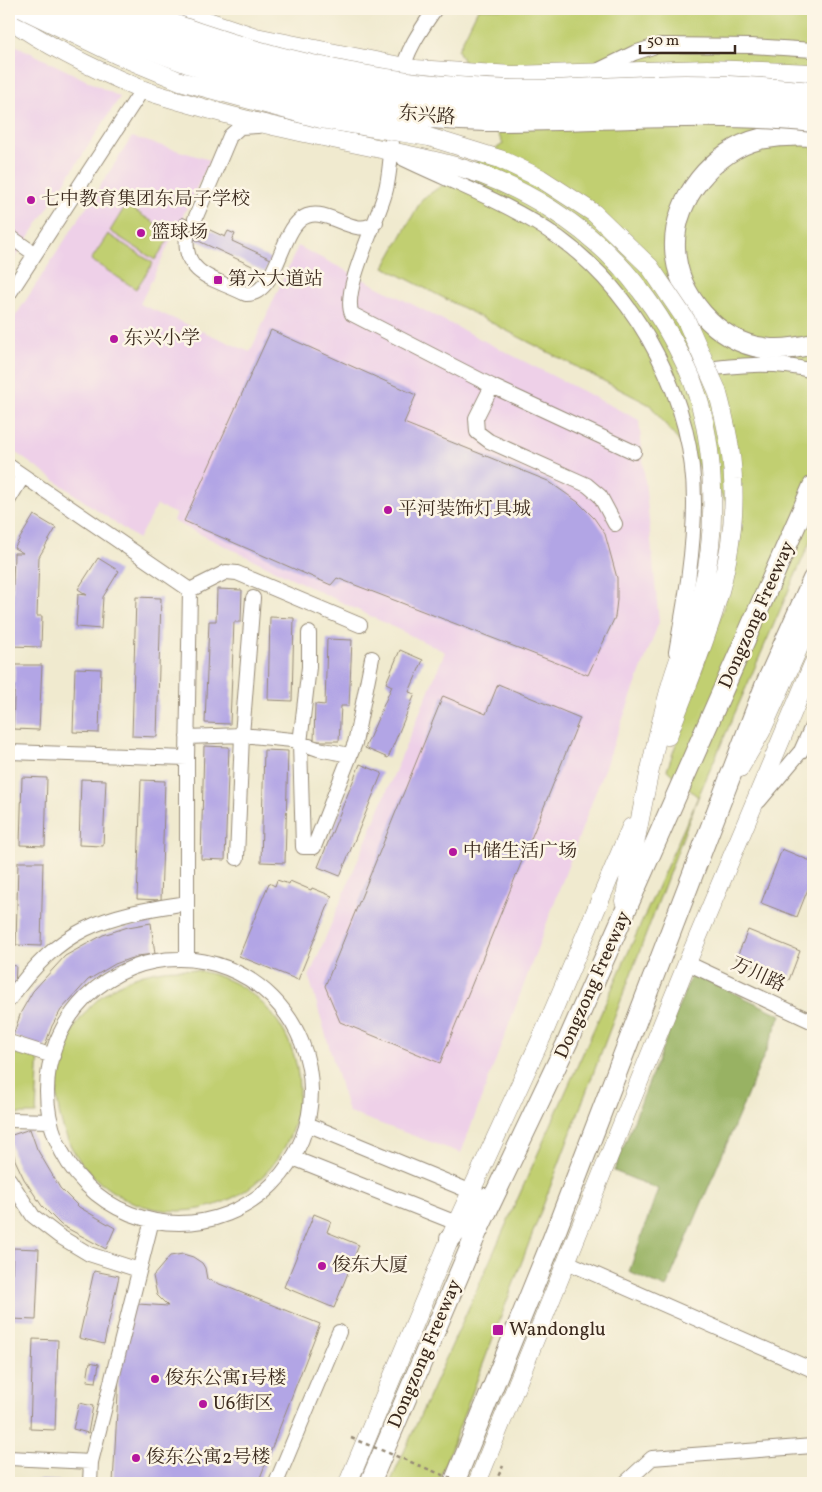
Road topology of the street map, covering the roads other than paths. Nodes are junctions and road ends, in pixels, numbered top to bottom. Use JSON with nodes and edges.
{"nodes":[{"id":1,"x":22,"y":9,"type":"edge"},
{"id":2,"x":58,"y":9,"type":"edge"},
{"id":3,"x":95,"y":9,"type":"edge"},
{"id":4,"x":137,"y":9,"type":"edge"},
{"id":5,"x":172,"y":9,"type":"edge"},
{"id":6,"x":435,"y":9,"type":"edge"},
{"id":7,"x":442,"y":9,"type":"edge"},
{"id":8,"x":9,"y":19,"type":"edge"},
{"id":9,"x":813,"y":50,"type":"edge"},
{"id":10,"x":409,"y":68,"type":"junction"},
{"id":11,"x":454,"y":72,"type":"junction"},
{"id":12,"x":596,"y":72,"type":"junction"},
{"id":13,"x":813,"y":74,"type":"edge"},
{"id":14,"x":412,"y":87,"type":"junction"},
{"id":15,"x":142,"y":90,"type":"junction"},
{"id":16,"x":813,"y":91,"type":"edge"},
{"id":17,"x":813,"y":106,"type":"edge"},
{"id":18,"x":813,"y":122,"type":"edge"},
{"id":19,"x":271,"y":126,"type":"junction"},
{"id":20,"x":813,"y":136,"type":"edge"},
{"id":21,"x":397,"y":154,"type":"junction"},
{"id":22,"x":195,"y":219,"type":"tunnel mouth"},
{"id":23,"x":376,"y":222,"type":"junction"},
{"id":24,"x":9,"y":236,"type":"edge"},
{"id":25,"x":187,"y":237,"type":"tunnel mouth"},
{"id":26,"x":36,"y":254,"type":"junction"},
{"id":27,"x":355,"y":279,"type":"junction"},
{"id":28,"x":9,"y":294,"type":"edge"},
{"id":29,"x":813,"y":344,"type":"edge"},
{"id":30,"x":688,"y":371,"type":"junction"},
{"id":31,"x":813,"y":371,"type":"edge"},
{"id":32,"x":492,"y":386,"type":"junction"},
{"id":33,"x":634,"y":452,"type":"dead end"},
{"id":34,"x":9,"y":466,"type":"edge"},
{"id":35,"x":23,"y":476,"type":"junction"},
{"id":36,"x":813,"y":486,"type":"edge"},
{"id":37,"x":9,"y":499,"type":"edge"},
{"id":38,"x":615,"y":524,"type":"dead end"},
{"id":39,"x":813,"y":579,"type":"edge"},
{"id":40,"x":190,"y":590,"type":"junction"},
{"id":41,"x":253,"y":598,"type":"dead end"},
{"id":42,"x":813,"y":616,"type":"edge"},
{"id":43,"x":360,"y":625,"type":"dead end"},
{"id":44,"x":309,"y":633,"type":"dead end"},
{"id":45,"x":372,"y":658,"type":"dead end"},
{"id":46,"x":813,"y":664,"type":"edge"},
{"id":47,"x":669,"y":689,"type":"junction"},
{"id":48,"x":813,"y":724,"type":"edge"},
{"id":49,"x":242,"y":735,"type":"junction"},
{"id":50,"x":188,"y":737,"type":"junction"},
{"id":51,"x":300,"y":743,"type":"junction"},
{"id":52,"x":9,"y":752,"type":"edge"},
{"id":53,"x":350,"y":755,"type":"junction"},
{"id":54,"x":187,"y":758,"type":"junction"},
{"id":55,"x":645,"y":795,"type":"junction"},
{"id":56,"x":718,"y":805,"type":"junction"},
{"id":57,"x":752,"y":809,"type":"junction"},
{"id":58,"x":237,"y":858,"type":"dead end"},
{"id":59,"x":187,"y":904,"type":"junction"},
{"id":60,"x":619,"y":926,"type":"junction"},
{"id":61,"x":187,"y":958,"type":"junction"},
{"id":62,"x":687,"y":963,"type":"junction"},
{"id":63,"x":9,"y":1000,"type":"edge"},
{"id":64,"x":813,"y":1022,"type":"edge"},
{"id":65,"x":9,"y":1042,"type":"edge"},
{"id":66,"x":53,"y":1056,"type":"junction"},
{"id":67,"x":9,"y":1120,"type":"edge"},
{"id":68,"x":51,"y":1121,"type":"junction"},
{"id":69,"x":307,"y":1124,"type":"junction"},
{"id":70,"x":293,"y":1158,"type":"junction"},
{"id":71,"x":9,"y":1179,"type":"edge"},
{"id":72,"x":483,"y":1197,"type":"junction"},
{"id":73,"x":152,"y":1220,"type":"junction"},
{"id":74,"x":462,"y":1229,"type":"junction"},
{"id":75,"x":567,"y":1262,"type":"junction"},
{"id":76,"x":139,"y":1270,"type":"junction"},
{"id":77,"x":339,"y":1332,"type":"dead end"},
{"id":78,"x":813,"y":1370,"type":"edge"},
{"id":79,"x":813,"y":1446,"type":"edge"},
{"id":80,"x":9,"y":1458,"type":"edge"},
{"id":81,"x":91,"y":1462,"type":"junction"},
{"id":82,"x":90,"y":1483,"type":"edge"},
{"id":83,"x":276,"y":1483,"type":"edge"},
{"id":84,"x":348,"y":1483,"type":"edge"},
{"id":85,"x":370,"y":1483,"type":"edge"},
{"id":86,"x":454,"y":1483,"type":"edge"},
{"id":87,"x":477,"y":1483,"type":"edge"},
{"id":88,"x":625,"y":1483,"type":"edge"}],
"edges":[{"from":1,"to":55,"type":"main road","bridge":true},
{"from":2,"to":18,"type":"highway","name":"东兴路","bridge":true},
{"from":3,"to":17,"type":"highway","name":"东兴路","bridge":true},
{"from":4,"to":16,"type":"main road","bridge":true},
{"from":5,"to":10,"type":"main road"},
{"from":6,"to":10,"type":"street"},
{"from":7,"to":10,"type":"street"},
{"from":8,"to":15,"type":"main road"},
{"from":9,"to":12,"type":"street"},
{"from":10,"to":11,"type":"main road"},
{"from":10,"to":14,"type":"street"},
{"from":10,"to":21,"type":"street"},
{"from":11,"to":12,"type":"main road"},
{"from":11,"to":14,"type":"main road"},
{"from":12,"to":13,"type":"main road"},
{"from":14,"to":21,"type":"main road"},
{"from":15,"to":19,"type":"main road"},
{"from":15,"to":26,"type":"street"},
{"from":19,"to":21,"type":"main road"},
{"from":19,"to":22,"type":"street"},
{"from":20,"to":29,"type":"highway"},
{"from":21,"to":23,"type":"street"},
{"from":21,"to":27,"type":"street"},
{"from":21,"to":30,"type":"main road"},
{"from":21,"to":47,"type":"street"},
{"from":23,"to":25,"type":"street"},
{"from":23,"to":27,"type":"street"},
{"from":24,"to":26,"type":"street"},
{"from":26,"to":28,"type":"street"},
{"from":27,"to":32,"type":"street"},
{"from":30,"to":31,"type":"street"},
{"from":30,"to":47,"type":"main road"},
{"from":32,"to":33,"type":"street"},
{"from":32,"to":38,"type":"street"},
{"from":34,"to":35,"type":"street"},
{"from":35,"to":37,"type":"street"},
{"from":35,"to":40,"type":"street"},
{"from":36,"to":60,"type":"highway","name":"Dongzong Freeway"},
{"from":39,"to":56,"type":"highway","name":"Dongzong Freeway"},
{"from":40,"to":43,"type":"street"},
{"from":40,"to":50,"type":"street"},
{"from":41,"to":49,"type":"street"},
{"from":42,"to":56,"type":"main road"},
{"from":44,"to":51,"type":"street"},
{"from":45,"to":53,"type":"street"},
{"from":46,"to":57,"type":"main road"},
{"from":47,"to":55,"type":"main road"},
{"from":48,"to":57,"type":"street"},
{"from":49,"to":50,"type":"street"},
{"from":49,"to":51,"type":"street"},
{"from":49,"to":58,"type":"street"},
{"from":50,"to":54,"type":"street"},
{"from":51,"to":53,"type":"street"},
{"from":51,"to":53,"type":"street"},
{"from":52,"to":54,"type":"street"},
{"from":54,"to":59,"type":"street"},
{"from":55,"to":60,"type":"main road"},
{"from":55,"to":72,"type":"main road"},
{"from":56,"to":86,"type":"highway","name":"Dongzong Freeway"},
{"from":57,"to":62,"type":"main road"},
{"from":59,"to":61,"type":"street"},
{"from":59,"to":63,"type":"street"},
{"from":60,"to":72,"type":"highway","name":"Dongzong Freeway"},
{"from":61,"to":66,"type":"street"},
{"from":61,"to":69,"type":"street"},
{"from":62,"to":64,"type":"street","name":"万川路"},
{"from":62,"to":75,"type":"main road"},
{"from":65,"to":66,"type":"street"},
{"from":66,"to":68,"type":"street"},
{"from":67,"to":68,"type":"street"},
{"from":68,"to":73,"type":"street"},
{"from":69,"to":70,"type":"street"},
{"from":69,"to":72,"type":"street"},
{"from":70,"to":73,"type":"street"},
{"from":70,"to":74,"type":"street"},
{"from":71,"to":76,"type":"street"},
{"from":72,"to":74,"type":"highway","name":"Dongzong Freeway"},
{"from":73,"to":76,"type":"street"},
{"from":74,"to":84,"type":"main road"},
{"from":74,"to":85,"type":"highway","name":"Dongzong Freeway"},
{"from":75,"to":78,"type":"street"},
{"from":75,"to":87,"type":"main road"},
{"from":76,"to":81,"type":"street"},
{"from":77,"to":83,"type":"street"},
{"from":79,"to":88,"type":"street"},
{"from":80,"to":81,"type":"street"},
{"from":81,"to":82,"type":"street"}]}
